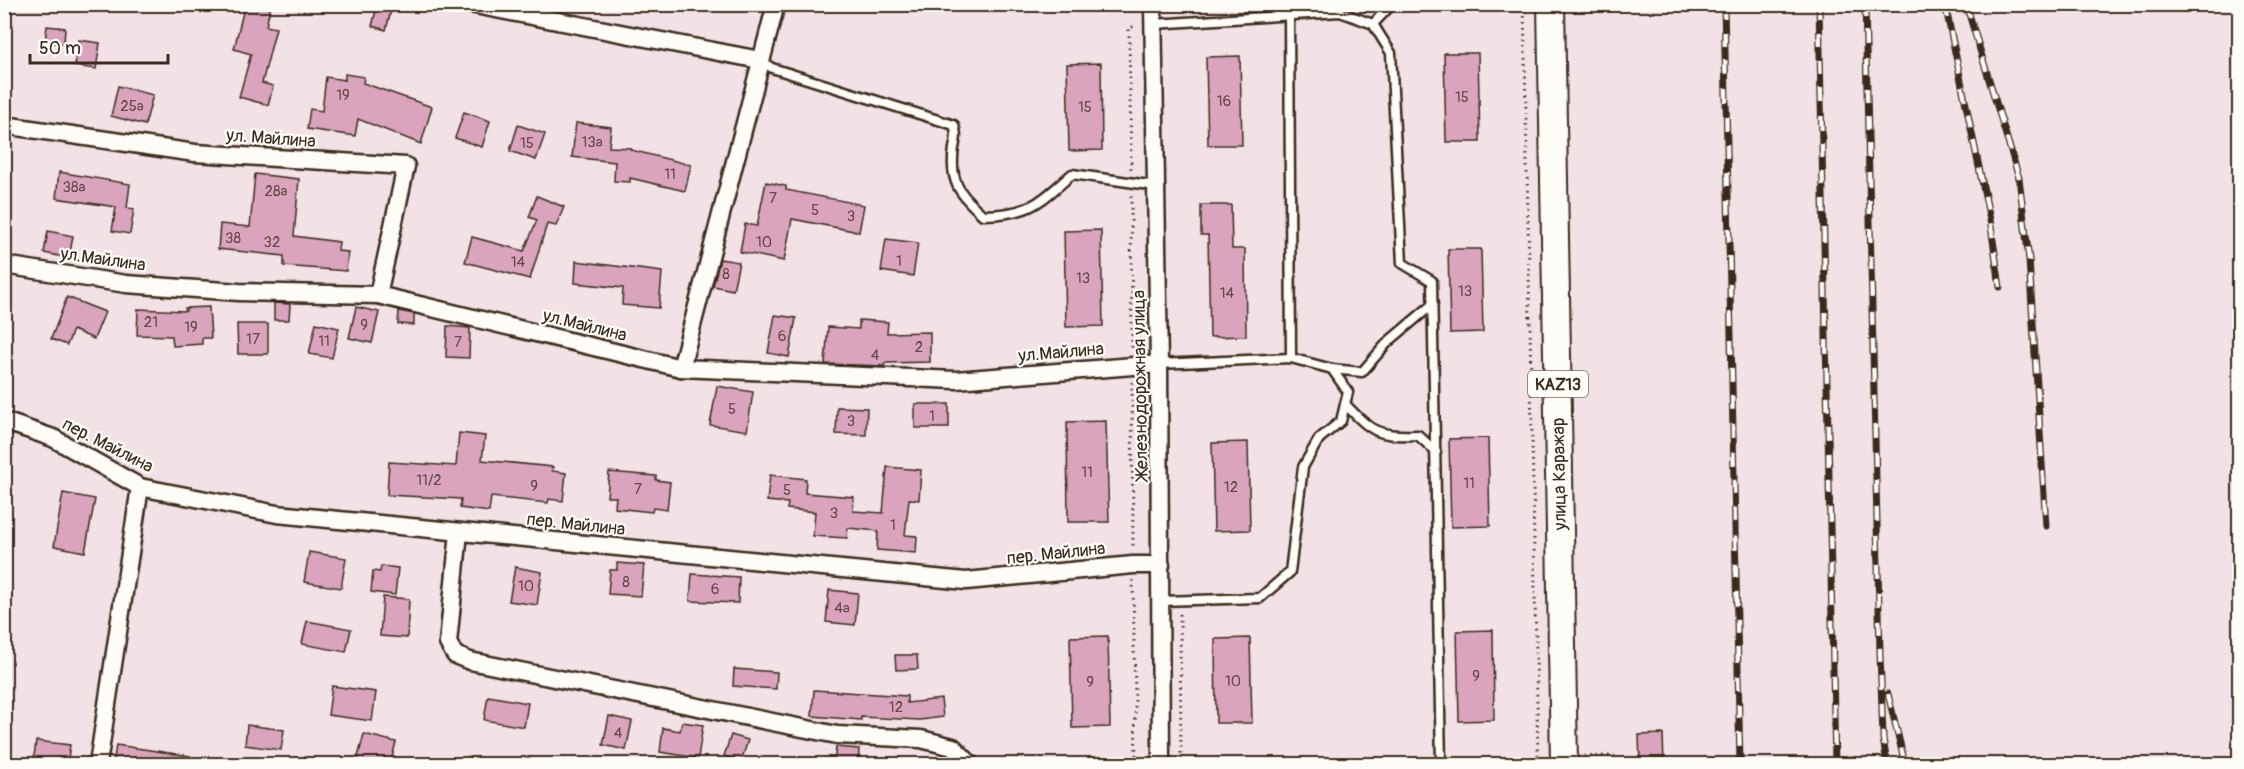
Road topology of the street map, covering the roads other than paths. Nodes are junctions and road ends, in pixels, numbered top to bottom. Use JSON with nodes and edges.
{"nodes":[{"id":1,"x":470,"y":4,"type":"edge"},
{"id":2,"x":776,"y":4,"type":"edge"},
{"id":3,"x":1153,"y":4,"type":"edge"},
{"id":4,"x":1392,"y":4,"type":"edge"},
{"id":5,"x":1551,"y":4,"type":"edge"},
{"id":6,"x":1289,"y":15,"type":"junction"},
{"id":7,"x":1154,"y":24,"type":"junction"},
{"id":8,"x":1373,"y":24,"type":"junction"},
{"id":9,"x":760,"y":60,"type":"junction"},
{"id":10,"x":4,"y":125,"type":"edge"},
{"id":11,"x":1156,"y":186,"type":"junction"},
{"id":12,"x":4,"y":265,"type":"edge"},
{"id":13,"x":378,"y":295,"type":"junction"},
{"id":14,"x":1433,"y":304,"type":"junction"},
{"id":15,"x":1291,"y":358,"type":"junction"},
{"id":16,"x":1159,"y":363,"type":"junction"},
{"id":17,"x":681,"y":368,"type":"junction"},
{"id":18,"x":1332,"y":369,"type":"junction"},
{"id":19,"x":1345,"y":404,"type":"junction"},
{"id":20,"x":4,"y":421,"type":"edge"},
{"id":21,"x":1436,"y":452,"type":"junction"},
{"id":22,"x":140,"y":487,"type":"junction"},
{"id":23,"x":459,"y":532,"type":"junction"},
{"id":24,"x":1161,"y":565,"type":"junction"},
{"id":25,"x":1161,"y":601,"type":"junction"},
{"id":26,"x":98,"y":765,"type":"edge"},
{"id":27,"x":970,"y":765,"type":"edge"},
{"id":28,"x":1161,"y":765,"type":"edge"},
{"id":29,"x":1441,"y":765,"type":"edge"},
{"id":30,"x":1564,"y":765,"type":"edge"}],
"edges":[{"from":1,"to":9,"type":"street"},
{"from":2,"to":9,"type":"street"},
{"from":3,"to":7,"type":"street","name":"Железнодорожная улица"},
{"from":4,"to":8,"type":"lane"},
{"from":5,"to":30,"type":"main road","name":"улица Каражар","number":"KAZ13"},
{"from":6,"to":7,"type":"lane"},
{"from":6,"to":8,"type":"lane"},
{"from":6,"to":15,"type":"lane"},
{"from":7,"to":11,"type":"street","name":"Железнодорожная улица"},
{"from":8,"to":14,"type":"lane"},
{"from":9,"to":11,"type":"lane"},
{"from":9,"to":17,"type":"street"},
{"from":10,"to":13,"type":"street","name":"ул. Майлина"},
{"from":11,"to":16,"type":"street","name":"Железнодорожная улица"},
{"from":12,"to":13,"type":"street","name":"ул.Майлина"},
{"from":13,"to":17,"type":"street","name":"ул.Майлина"},
{"from":14,"to":18,"type":"lane"},
{"from":14,"to":21,"type":"lane"},
{"from":15,"to":16,"type":"lane"},
{"from":15,"to":18,"type":"lane"},
{"from":16,"to":17,"type":"street","name":"ул.Майлина"},
{"from":16,"to":24,"type":"street","name":"Железнодорожная улица"},
{"from":18,"to":19,"type":"lane"},
{"from":19,"to":21,"type":"lane"},
{"from":19,"to":25,"type":"lane"},
{"from":20,"to":22,"type":"street","name":"пер. Майлина"},
{"from":21,"to":29,"type":"lane"},
{"from":22,"to":23,"type":"street","name":"пер. Майлина"},
{"from":22,"to":26,"type":"street"},
{"from":23,"to":24,"type":"street","name":"пер. Майлина"},
{"from":23,"to":27,"type":"street"},
{"from":24,"to":25,"type":"street","name":"Железнодорожная улица"},
{"from":25,"to":28,"type":"street","name":"Железнодорожная улица"}]}
